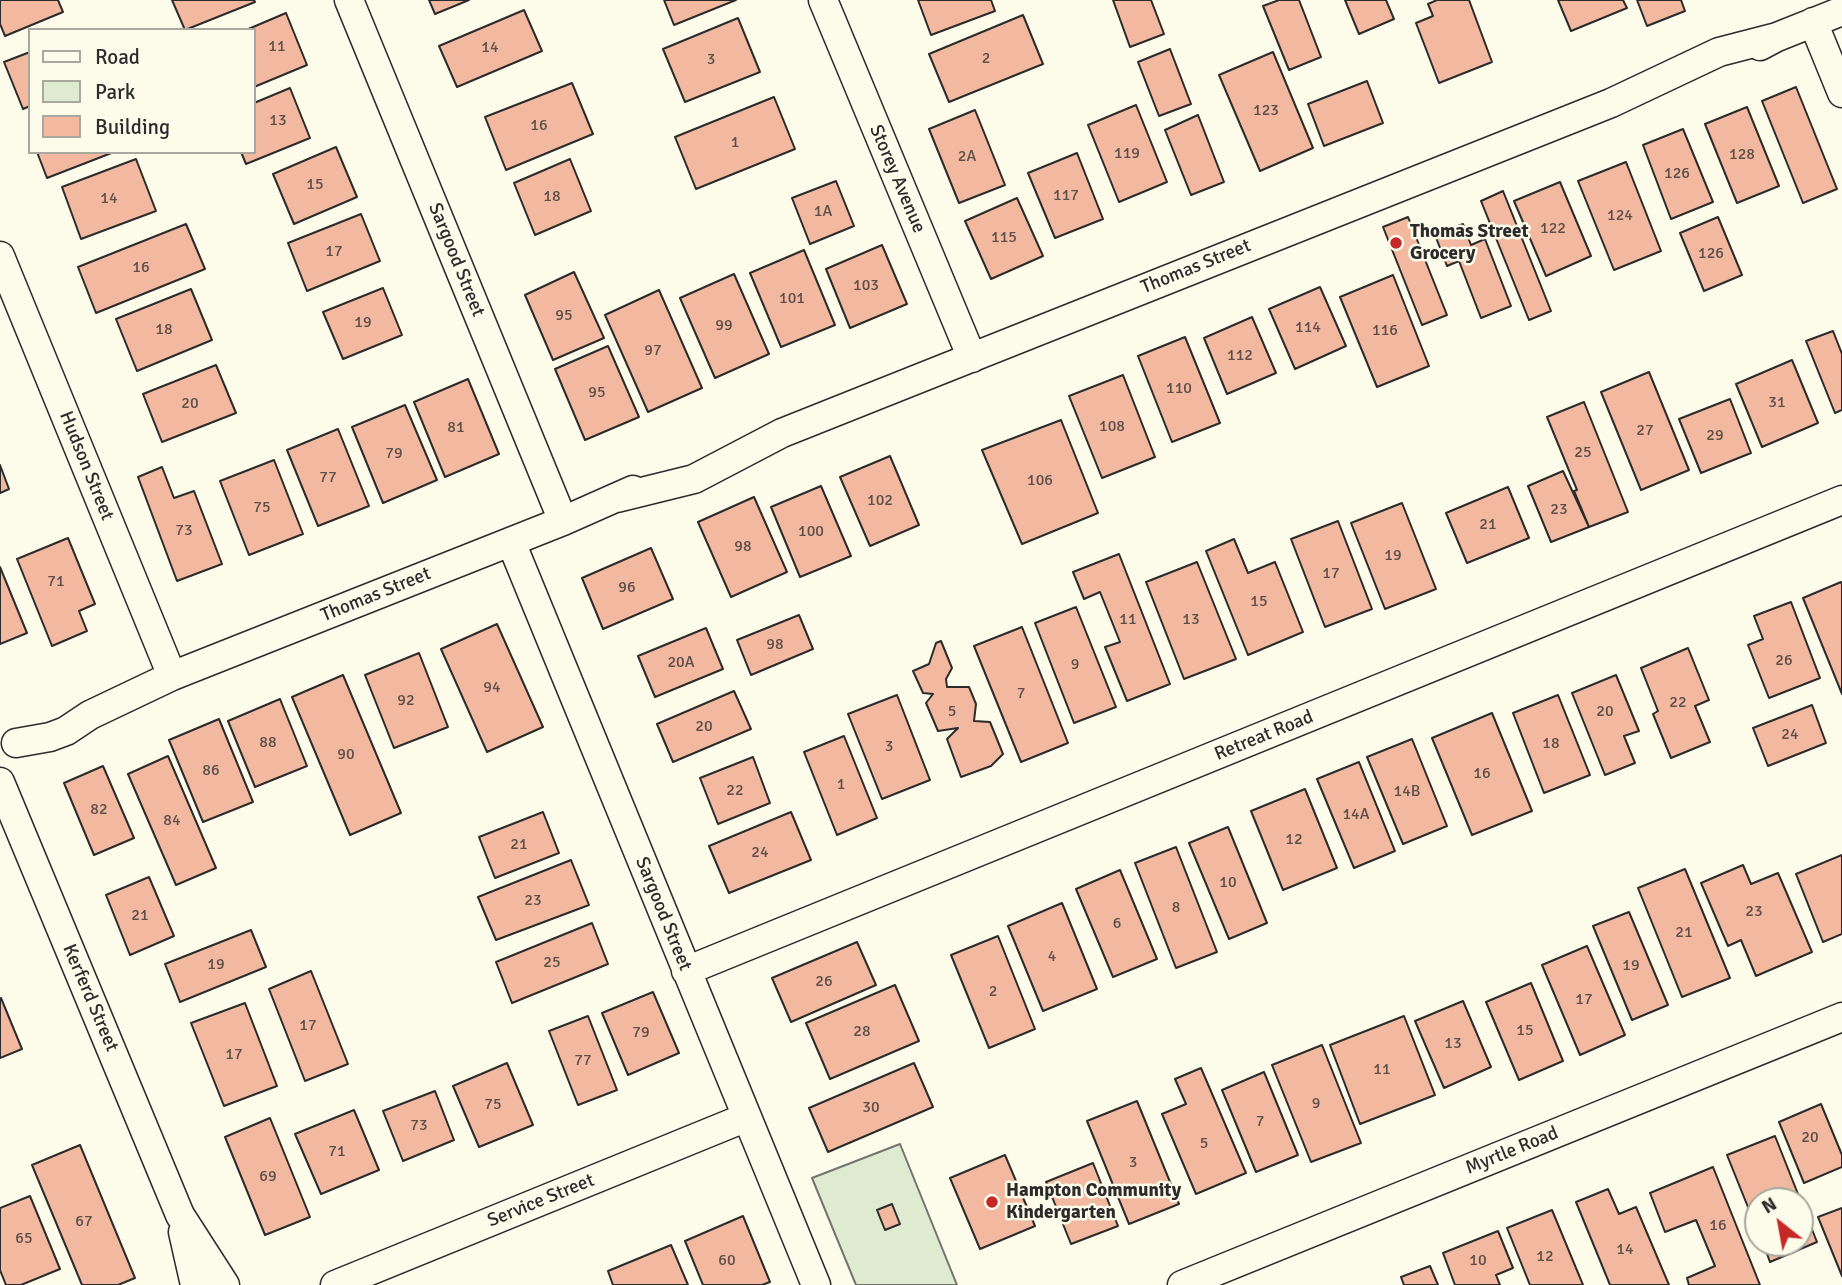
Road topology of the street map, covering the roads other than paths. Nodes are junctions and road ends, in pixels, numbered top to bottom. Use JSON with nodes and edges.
{"nodes":[{"id":1,"x":349,"y":0,"type":"edge"},
{"id":2,"x":823,"y":0,"type":"edge"},
{"id":3,"x":1830,"y":12,"type":"edge"},
{"id":4,"x":1842,"y":93,"type":"edge"},
{"id":5,"x":0,"y":256,"type":"edge"},
{"id":6,"x":972,"y":358,"type":"junction"},
{"id":7,"x":1842,"y":500,"type":"edge"},
{"id":8,"x":564,"y":521,"type":"junction"},
{"id":9,"x":511,"y":542,"type":"junction"},
{"id":10,"x":172,"y":676,"type":"junction"},
{"id":11,"x":8,"y":746,"type":"edge"},
{"id":12,"x":0,"y":782,"type":"edge"},
{"id":13,"x":687,"y":971,"type":"junction"},
{"id":14,"x":1842,"y":1017,"type":"edge"},
{"id":15,"x":747,"y":1117,"type":"junction"},
{"id":16,"x":180,"y":1215,"type":"junction"},
{"id":17,"x":195,"y":1285,"type":"edge"},
{"id":18,"x":225,"y":1285,"type":"edge"},
{"id":19,"x":335,"y":1285,"type":"edge"},
{"id":20,"x":816,"y":1285,"type":"edge"},
{"id":21,"x":1182,"y":1285,"type":"edge"}],
"edges":[{"from":1,"to":8,"type":"street","name":"Sargood Street"},
{"from":2,"to":6,"type":"street","name":"Storey Avenue"},
{"from":3,"to":4,"type":"street"},
{"from":3,"to":6,"type":"street","name":"Thomas Street"},
{"from":5,"to":10,"type":"street","name":"Hudson Street"},
{"from":6,"to":8,"type":"street","name":"Thomas Street"},
{"from":7,"to":13,"type":"street","name":"Retreat Road"},
{"from":8,"to":9,"type":"street","name":"Thomas Street"},
{"from":9,"to":10,"type":"street","name":"Thomas Street"},
{"from":9,"to":13,"type":"street","name":"Sargood Street"},
{"from":10,"to":11,"type":"street","name":"Thomas Street"},
{"from":12,"to":16,"type":"street","name":"Kerferd Street"},
{"from":13,"to":15,"type":"street","name":"Sargood Street"},
{"from":14,"to":21,"type":"street","name":"Myrtle Road"},
{"from":15,"to":19,"type":"street","name":"Service Street"},
{"from":15,"to":20,"type":"street","name":"Sargood Street"},
{"from":16,"to":17,"type":"street","name":"Kerferd Street"},
{"from":16,"to":18,"type":"street","name":"Kerferd Street"}]}
